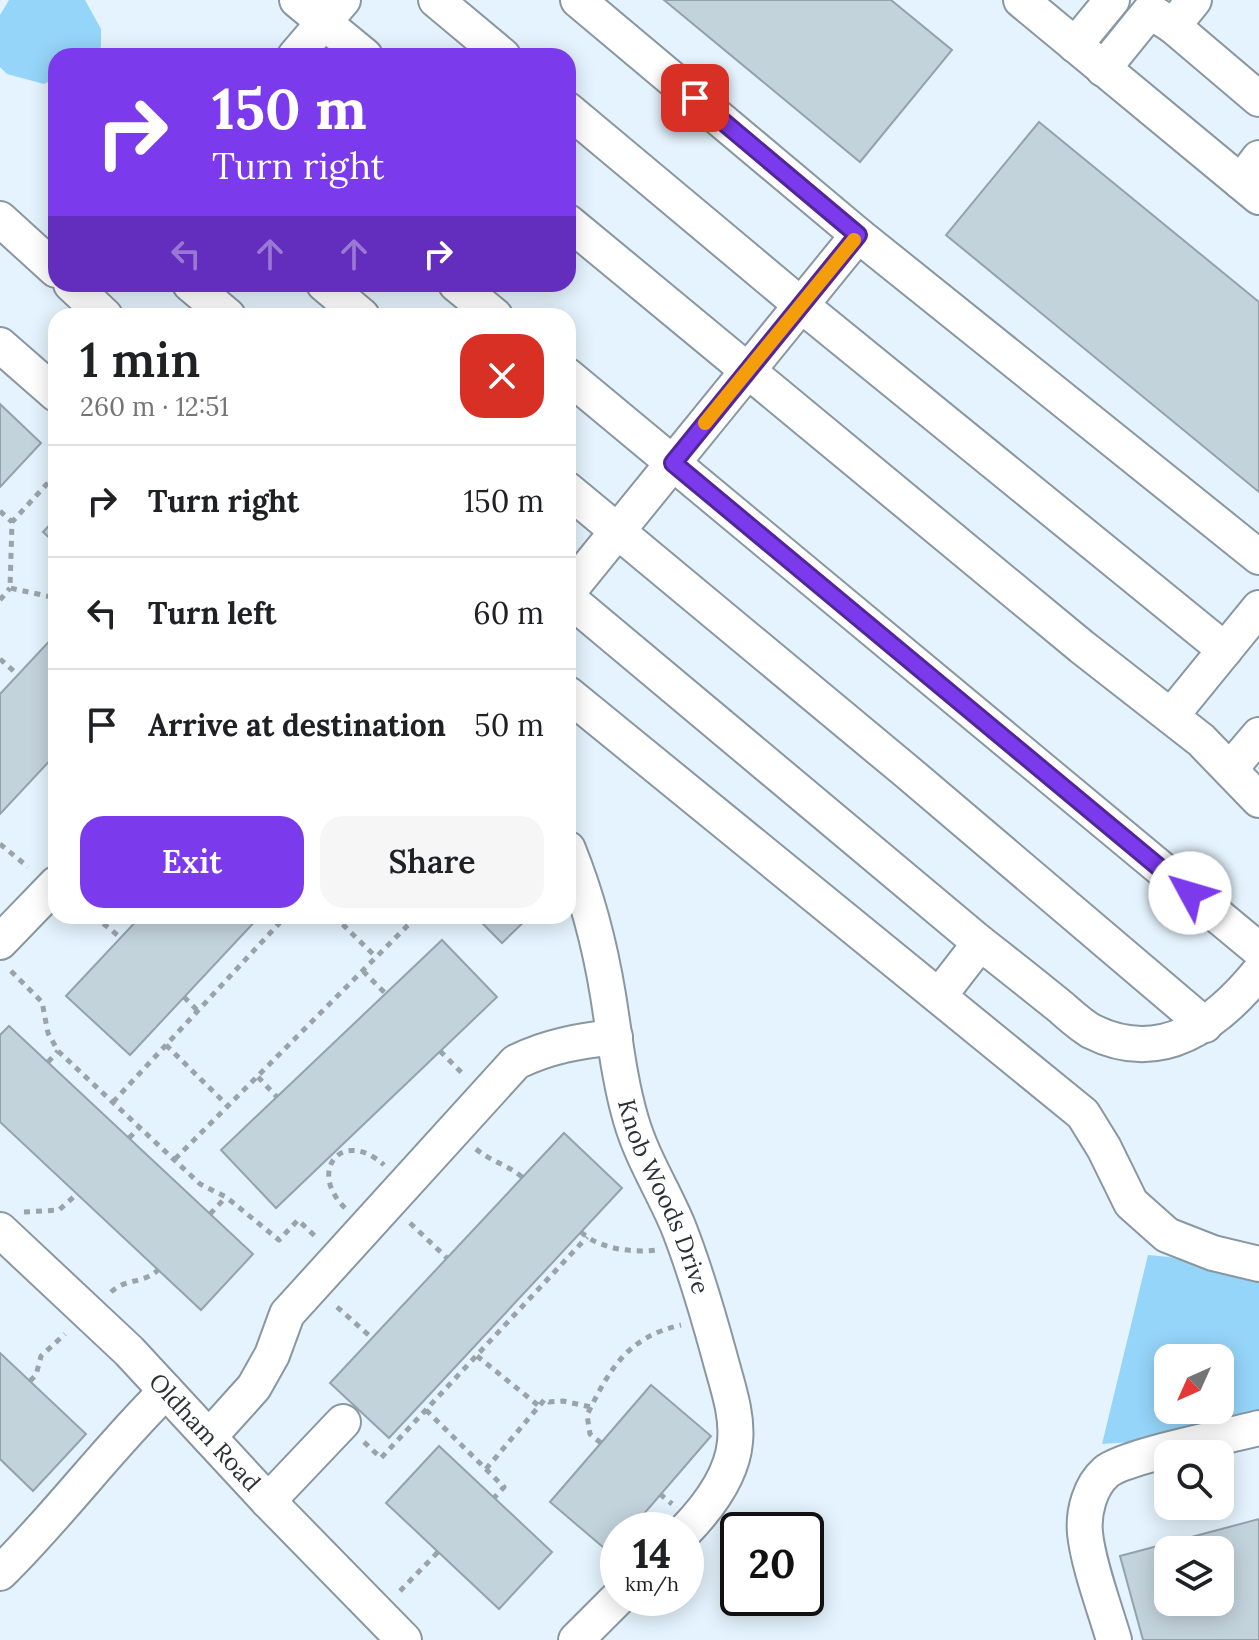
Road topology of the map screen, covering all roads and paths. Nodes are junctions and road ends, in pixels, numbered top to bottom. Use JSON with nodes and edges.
{"nodes":[{"id":1,"x":297,"y":0,"type":"edge"},
{"id":2,"x":436,"y":0,"type":"edge"},
{"id":3,"x":578,"y":0,"type":"edge"},
{"id":4,"x":1021,"y":0,"type":"edge"},
{"id":5,"x":1112,"y":0,"type":"edge"},
{"id":6,"x":1194,"y":0,"type":"edge"},
{"id":7,"x":333,"y":11,"type":"edge"},
{"id":8,"x":1173,"y":26,"type":"junction"},
{"id":9,"x":1075,"y":45,"type":"junction"},
{"id":10,"x":302,"y":48,"type":"edge"},
{"id":11,"x":359,"y":48,"type":"edge"},
{"id":12,"x":493,"y":48,"type":"edge"},
{"id":13,"x":1103,"y":69,"type":"junction"},
{"id":14,"x":1259,"y":99,"type":"edge"},
{"id":15,"x":576,"y":117,"type":"edge"},
{"id":16,"x":1253,"y":179,"type":"edge"},
{"id":17,"x":0,"y":219,"type":"edge"},
{"id":18,"x":576,"y":228,"type":"edge"},
{"id":19,"x":858,"y":235,"type":"junction"},
{"id":20,"x":48,"y":263,"type":"edge"},
{"id":21,"x":200,"y":292,"type":"edge"},
{"id":22,"x":334,"y":292,"type":"edge"},
{"id":23,"x":466,"y":292,"type":"edge"},
{"id":24,"x":801,"y":305,"type":"junction"},
{"id":25,"x":218,"y":308,"type":"edge"},
{"id":26,"x":352,"y":308,"type":"edge"},
{"id":27,"x":485,"y":308,"type":"edge"},
{"id":28,"x":0,"y":345,"type":"edge"},
{"id":29,"x":749,"y":369,"type":"junction"},
{"id":30,"x":576,"y":383,"type":"edge"},
{"id":31,"x":48,"y":387,"type":"edge"},
{"id":32,"x":673,"y":463,"type":"junction"},
{"id":33,"x":48,"y":483,"type":"edge"},
{"id":34,"x":576,"y":497,"type":"edge"},
{"id":35,"x":0,"y":511,"type":"edge"},
{"id":36,"x":12,"y":522,"type":"junction"},
{"id":37,"x":617,"y":531,"type":"junction"},
{"id":38,"x":1259,"y":557,"type":"edge"},
{"id":39,"x":576,"y":585,"type":"edge"},
{"id":40,"x":10,"y":588,"type":"junction"},
{"id":41,"x":48,"y":596,"type":"edge"},
{"id":42,"x":0,"y":600,"type":"edge"},
{"id":43,"x":576,"y":602,"type":"edge"},
{"id":44,"x":1259,"y":608,"type":"edge"},
{"id":45,"x":1225,"y":650,"type":"junction"},
{"id":46,"x":0,"y":659,"type":"edge"},
{"id":47,"x":18,"y":675,"type":"dead end"},
{"id":48,"x":576,"y":701,"type":"edge"},
{"id":49,"x":1171,"y":716,"type":"junction"},
{"id":50,"x":1259,"y":735,"type":"edge"},
{"id":51,"x":1230,"y":769,"type":"junction"},
{"id":52,"x":1259,"y":800,"type":"edge"},
{"id":53,"x":576,"y":871,"type":"edge"},
{"id":54,"x":48,"y":892,"type":"edge"},
{"id":55,"x":104,"y":924,"type":"edge"},
{"id":56,"x":279,"y":924,"type":"edge"},
{"id":57,"x":342,"y":924,"type":"edge"},
{"id":58,"x":409,"y":924,"type":"edge"},
{"id":59,"x":121,"y":938,"type":"dead end"},
{"id":60,"x":0,"y":942,"type":"edge"},
{"id":61,"x":980,"y":943,"type":"junction"},
{"id":62,"x":1259,"y":950,"type":"edge"},
{"id":63,"x":376,"y":957,"type":"junction"},
{"id":64,"x":0,"y":961,"type":"edge"},
{"id":65,"x":363,"y":971,"type":"junction"},
{"id":66,"x":1259,"y":972,"type":"edge"},
{"id":67,"x":386,"y":994,"type":"dead end"},
{"id":68,"x":939,"y":996,"type":"junction"},
{"id":69,"x":184,"y":997,"type":"dead end"},
{"id":70,"x":198,"y":1011,"type":"junction"},
{"id":71,"x":1205,"y":1025,"type":"junction"},
{"id":72,"x":615,"y":1037,"type":"junction"},
{"id":73,"x":166,"y":1045,"type":"junction"},
{"id":74,"x":58,"y":1051,"type":"junction"},
{"id":75,"x":48,"y":1062,"type":"dead end"},
{"id":76,"x":258,"y":1077,"type":"junction"},
{"id":77,"x":277,"y":1097,"type":"dead end"},
{"id":78,"x":113,"y":1102,"type":"junction"},
{"id":79,"x":228,"y":1106,"type":"junction"},
{"id":80,"x":140,"y":1127,"type":"junction"},
{"id":81,"x":455,"y":1130,"type":"junction"},
{"id":82,"x":129,"y":1138,"type":"dead end"},
{"id":83,"x":175,"y":1160,"type":"junction"},
{"id":84,"x":522,"y":1177,"type":"dead end"},
{"id":85,"x":397,"y":1193,"type":"junction"},
{"id":86,"x":77,"y":1194,"type":"dead end"},
{"id":87,"x":226,"y":1197,"type":"junction"},
{"id":88,"x":210,"y":1214,"type":"dead end"},
{"id":89,"x":10,"y":1222,"type":"edge"},
{"id":90,"x":365,"y":1229,"type":"junction"},
{"id":91,"x":685,"y":1244,"type":"junction"},
{"id":92,"x":338,"y":1258,"type":"junction"},
{"id":93,"x":447,"y":1258,"type":"dead end"},
{"id":94,"x":1259,"y":1264,"type":"edge"},
{"id":95,"x":313,"y":1285,"type":"junction"},
{"id":96,"x":709,"y":1318,"type":"junction"},
{"id":97,"x":372,"y":1338,"type":"dead end"},
{"id":98,"x":477,"y":1356,"type":"junction"},
{"id":99,"x":166,"y":1391,"type":"junction"},
{"id":100,"x":539,"y":1406,"type":"junction"},
{"id":101,"x":591,"y":1407,"type":"junction"},
{"id":102,"x":426,"y":1410,"type":"junction"},
{"id":103,"x":343,"y":1422,"type":"joint"},
{"id":104,"x":1259,"y":1428,"type":"edge"},
{"id":105,"x":209,"y":1437,"type":"junction"},
{"id":106,"x":601,"y":1443,"type":"dead end"},
{"id":107,"x":486,"y":1469,"type":"junction"},
{"id":108,"x":494,"y":1498,"type":"dead end"},
{"id":109,"x":268,"y":1501,"type":"junction"},
{"id":110,"x":702,"y":1512,"type":"edge"},
{"id":111,"x":438,"y":1552,"type":"dead end"},
{"id":112,"x":3,"y":1564,"type":"edge"},
{"id":113,"x":378,"y":1614,"type":"junction"},
{"id":114,"x":600,"y":1616,"type":"edge"},
{"id":115,"x":404,"y":1640,"type":"edge"},
{"id":116,"x":576,"y":1640,"type":"edge"},
{"id":117,"x":1114,"y":1640,"type":"edge"}],
"edges":[{"from":1,"to":7,"type":"street"},
{"from":2,"to":12,"type":"street"},
{"from":3,"to":19,"type":"street"},
{"from":4,"to":9,"type":"street"},
{"from":5,"to":9,"type":"street"},
{"from":6,"to":8,"type":"street"},
{"from":7,"to":10,"type":"street"},
{"from":7,"to":11,"type":"street"},
{"from":8,"to":13,"type":"street"},
{"from":8,"to":14,"type":"street"},
{"from":9,"to":13,"type":"street"},
{"from":13,"to":16,"type":"street"},
{"from":15,"to":24,"type":"street"},
{"from":17,"to":20,"type":"street"},
{"from":18,"to":29,"type":"street"},
{"from":19,"to":24,"type":"street"},
{"from":19,"to":38,"type":"street"},
{"from":21,"to":25,"type":"street"},
{"from":22,"to":26,"type":"street"},
{"from":23,"to":27,"type":"street"},
{"from":24,"to":29,"type":"street"},
{"from":24,"to":45,"type":"street"},
{"from":28,"to":31,"type":"street"},
{"from":29,"to":32,"type":"street"},
{"from":29,"to":49,"type":"street"},
{"from":30,"to":32,"type":"street"},
{"from":32,"to":37,"type":"street"},
{"from":32,"to":62,"type":"street"},
{"from":33,"to":36,"type":"path"},
{"from":34,"to":37,"type":"street"},
{"from":35,"to":36,"type":"path"},
{"from":36,"to":40,"type":"path"},
{"from":37,"to":39,"type":"street"},
{"from":37,"to":71,"type":"street"},
{"from":40,"to":41,"type":"path"},
{"from":40,"to":42,"type":"path"},
{"from":43,"to":61,"type":"street"},
{"from":44,"to":45,"type":"street"},
{"from":45,"to":49,"type":"street"},
{"from":46,"to":47,"type":"path"},
{"from":48,"to":68,"type":"street"},
{"from":49,"to":51,"type":"street"},
{"from":50,"to":51,"type":"street"},
{"from":51,"to":52,"type":"street"},
{"from":53,"to":72,"type":"street","name":"Knob Woods Drive"},
{"from":54,"to":60,"type":"street"},
{"from":55,"to":59,"type":"path"},
{"from":56,"to":70,"type":"path"},
{"from":57,"to":63,"type":"path"},
{"from":58,"to":63,"type":"path"},
{"from":61,"to":68,"type":"street"},
{"from":61,"to":71,"type":"street"},
{"from":63,"to":65,"type":"path"},
{"from":64,"to":74,"type":"path"},
{"from":65,"to":67,"type":"path"},
{"from":65,"to":76,"type":"path"},
{"from":66,"to":71,"type":"street"},
{"from":68,"to":94,"type":"street"},
{"from":69,"to":70,"type":"path"},
{"from":70,"to":73,"type":"path"},
{"from":72,"to":81,"type":"street"},
{"from":72,"to":91,"type":"street","name":"Knob Woods Drive"},
{"from":73,"to":78,"type":"path"},
{"from":73,"to":79,"type":"path"},
{"from":74,"to":75,"type":"path"},
{"from":74,"to":78,"type":"path"},
{"from":76,"to":77,"type":"path"},
{"from":76,"to":79,"type":"path"},
{"from":78,"to":80,"type":"path"},
{"from":79,"to":83,"type":"path"},
{"from":80,"to":82,"type":"path"},
{"from":80,"to":83,"type":"path"},
{"from":81,"to":84,"type":"path"},
{"from":81,"to":85,"type":"street"},
{"from":83,"to":87,"type":"path"},
{"from":85,"to":90,"type":"street"},
{"from":85,"to":90,"type":"path"},
{"from":85,"to":93,"type":"path"},
{"from":86,"to":89,"type":"path"},
{"from":87,"to":88,"type":"path"},
{"from":87,"to":92,"type":"path"},
{"from":89,"to":99,"type":"street","name":"Oldham Road"},
{"from":90,"to":92,"type":"street"},
{"from":91,"to":96,"type":"street","name":"Knob Woods Drive"},
{"from":91,"to":98,"type":"path"},
{"from":92,"to":95,"type":"street"},
{"from":95,"to":97,"type":"path"},
{"from":95,"to":105,"type":"street"},
{"from":96,"to":101,"type":"path"},
{"from":96,"to":110,"type":"street","name":"Knob Woods Drive"},
{"from":98,"to":100,"type":"path"},
{"from":98,"to":102,"type":"path"},
{"from":99,"to":105,"type":"street","name":"Oldham Road"},
{"from":99,"to":112,"type":"street"},
{"from":100,"to":101,"type":"path"},
{"from":100,"to":107,"type":"path"},
{"from":101,"to":106,"type":"path"},
{"from":102,"to":103,"type":"path"},
{"from":102,"to":107,"type":"path"},
{"from":103,"to":109,"type":"street"},
{"from":104,"to":117,"type":"street"},
{"from":105,"to":109,"type":"street","name":"Oldham Road"},
{"from":107,"to":108,"type":"path"},
{"from":109,"to":113,"type":"street","name":"Oldham Road"},
{"from":111,"to":113,"type":"path"},
{"from":113,"to":115,"type":"street","name":"Oldham Road"},
{"from":114,"to":116,"type":"street"}]}
